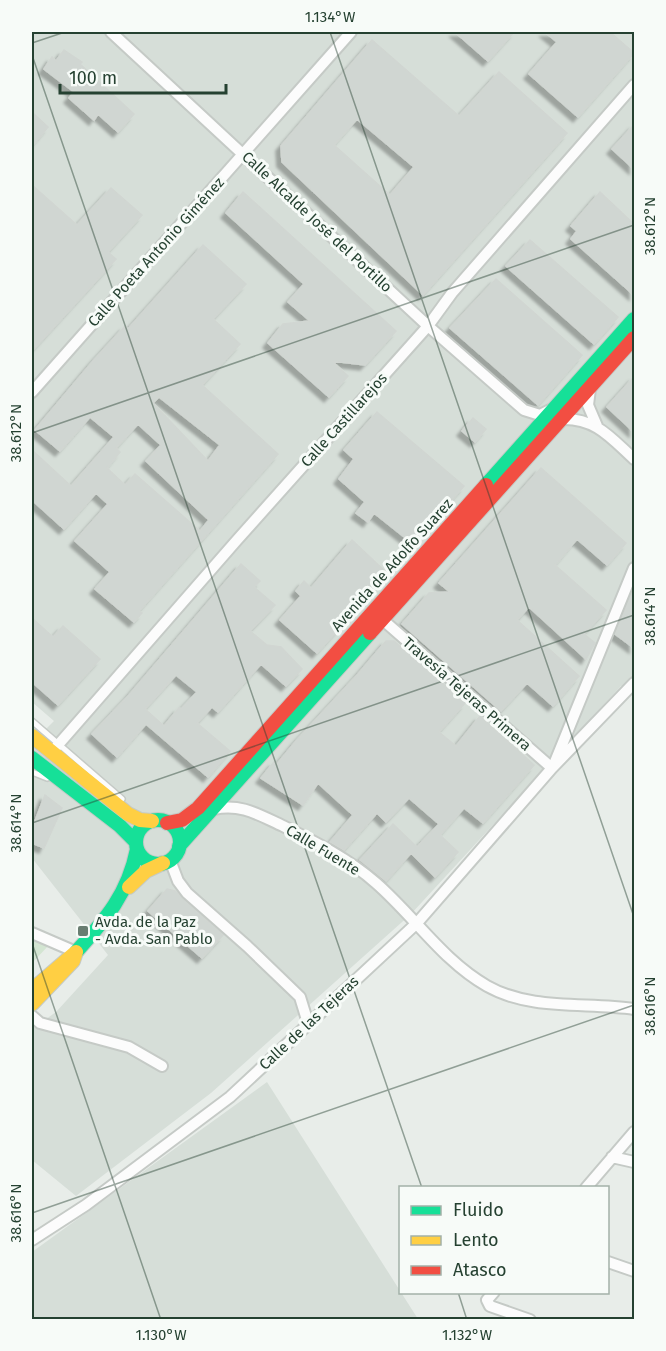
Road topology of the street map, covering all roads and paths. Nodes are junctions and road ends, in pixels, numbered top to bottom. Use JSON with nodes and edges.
{"nodes":[{"id":1,"x":111,"y":32,"type":"edge"},
{"id":2,"x":351,"y":32,"type":"edge"},
{"id":3,"x":634,"y":85,"type":"edge"},
{"id":4,"x":244,"y":153,"type":"junction"},
{"id":5,"x":634,"y":319,"type":"edge"},
{"id":6,"x":429,"y":326,"type":"junction"},
{"id":7,"x":634,"y":338,"type":"edge"},
{"id":8,"x":590,"y":389,"type":"junction"},
{"id":9,"x":32,"y":392,"type":"edge"},
{"id":10,"x":524,"y":410,"type":"junction"},
{"id":11,"x":560,"y":412,"type":"junction"},
{"id":12,"x":597,"y":426,"type":"junction"},
{"id":13,"x":526,"y":439,"type":"junction"},
{"id":14,"x":634,"y":459,"type":"edge"},
{"id":15,"x":634,"y":568,"type":"edge"},
{"id":16,"x":383,"y":620,"type":"junction"},
{"id":17,"x":634,"y":683,"type":"edge"},
{"id":18,"x":32,"y":721,"type":"edge"},
{"id":19,"x":32,"y":736,"type":"edge"},
{"id":20,"x":32,"y":750,"type":"edge"},
{"id":21,"x":46,"y":754,"type":"edge"},
{"id":22,"x":552,"y":768,"type":"junction"},
{"id":23,"x":56,"y":769,"type":"dead end"},
{"id":24,"x":32,"y":772,"type":"edge"},
{"id":25,"x":67,"y":786,"type":"junction"},
{"id":26,"x":126,"y":802,"type":"dead end"},
{"id":27,"x":132,"y":808,"type":"dead end"},
{"id":28,"x":214,"y":809,"type":"junction"},
{"id":29,"x":160,"y":822,"type":"junction"},
{"id":30,"x":120,"y":826,"type":"junction"},
{"id":31,"x":136,"y":845,"type":"junction"},
{"id":32,"x":179,"y":846,"type":"junction"},
{"id":33,"x":166,"y":862,"type":"junction"},
{"id":34,"x":125,"y":891,"type":"junction"},
{"id":35,"x":417,"y":923,"type":"junction"},
{"id":36,"x":32,"y":933,"type":"edge"},
{"id":37,"x":76,"y":952,"type":"junction"},
{"id":38,"x":32,"y":990,"type":"edge"},
{"id":39,"x":32,"y":1004,"type":"edge"},
{"id":40,"x":634,"y":1009,"type":"edge"},
{"id":41,"x":32,"y":1016,"type":"edge"},
{"id":42,"x":308,"y":1023,"type":"junction"},
{"id":43,"x":162,"y":1066,"type":"dead end"},
{"id":44,"x":634,"y":1132,"type":"edge"},
{"id":45,"x":612,"y":1157,"type":"junction"},
{"id":46,"x":634,"y":1161,"type":"edge"},
{"id":47,"x":588,"y":1186,"type":"edge"},
{"id":48,"x":32,"y":1239,"type":"edge"},
{"id":49,"x":609,"y":1262,"type":"edge"},
{"id":50,"x":634,"y":1271,"type":"edge"},
{"id":51,"x":493,"y":1294,"type":"edge"},
{"id":52,"x":530,"y":1320,"type":"edge"}],
"edges":[{"from":1,"to":4,"type":"street","name":"Calle Alcalde José del Portillo"},
{"from":2,"to":4,"type":"street","name":"Calle Poeta Antonio Giménez"},
{"from":3,"to":6,"type":"street","name":"Calle Castillarejos"},
{"from":4,"to":6,"type":"street","name":"Calle Alcalde José del Portillo"},
{"from":4,"to":9,"type":"street","name":"Calle Poeta Antonio Giménez"},
{"from":5,"to":11,"type":"main road","name":"Avenida de Adolfo Suarez"},
{"from":6,"to":10,"type":"street","name":"Calle Alcalde José del Portillo"},
{"from":6,"to":21,"type":"street","name":"Calle Castillarejos"},
{"from":7,"to":8,"type":"main road","name":"Avenida de Adolfo Suarez"},
{"from":8,"to":11,"type":"main road","name":"Avenida de Adolfo Suarez"},
{"from":8,"to":12,"type":"street"},
{"from":10,"to":11,"type":"street"},
{"from":10,"to":13,"type":"street"},
{"from":11,"to":12,"type":"street"},
{"from":11,"to":13,"type":"main road","name":"Avenida de Adolfo Suarez"},
{"from":11,"to":16,"type":"main road","name":"Avenida de Adolfo Suarez"},
{"from":12,"to":14,"type":"street"},
{"from":13,"to":29,"type":"main road","name":"Avenida de Adolfo Suarez"},
{"from":15,"to":22,"type":"street"},
{"from":16,"to":22,"type":"street","name":"Travesía Tejeras Primera"},
{"from":16,"to":28,"type":"main road","name":"Avenida de Adolfo Suarez"},
{"from":17,"to":22,"type":"street","name":"Calle de las Tejeras"},
{"from":18,"to":21,"type":"lane"},
{"from":19,"to":21,"type":"main road"},
{"from":20,"to":21,"type":"lane"},
{"from":21,"to":25,"type":"main road"},
{"from":21,"to":26,"type":"lane"},
{"from":21,"to":29,"type":"main road"},
{"from":22,"to":35,"type":"street","name":"Calle de las Tejeras"},
{"from":23,"to":30,"type":"lane"},
{"from":24,"to":25,"type":"lane"},
{"from":25,"to":30,"type":"main road"},
{"from":27,"to":29,"type":"lane"},
{"from":28,"to":32,"type":"main road","name":"Avenida de Adolfo Suarez"},
{"from":28,"to":35,"type":"street","name":"Calle Fuente"},
{"from":29,"to":31,"type":"main road"},
{"from":29,"to":32,"type":"main road"},
{"from":30,"to":31,"type":"main road"},
{"from":31,"to":33,"type":"main road"},
{"from":31,"to":34,"type":"main road"},
{"from":32,"to":33,"type":"main road"},
{"from":33,"to":34,"type":"main road"},
{"from":33,"to":42,"type":"street"},
{"from":34,"to":37,"type":"main road"},
{"from":35,"to":40,"type":"street","name":"Calle Fuente"},
{"from":35,"to":42,"type":"street","name":"Calle de las Tejeras"},
{"from":36,"to":37,"type":"street"},
{"from":37,"to":38,"type":"main road"},
{"from":37,"to":39,"type":"main road"},
{"from":41,"to":43,"type":"street"},
{"from":42,"to":48,"type":"street","name":"Calle de las Tejeras"},
{"from":44,"to":45,"type":"street"},
{"from":45,"to":46,"type":"street"},
{"from":45,"to":47,"type":"street"},
{"from":49,"to":50,"type":"street"},
{"from":51,"to":52,"type":"street"}]}
